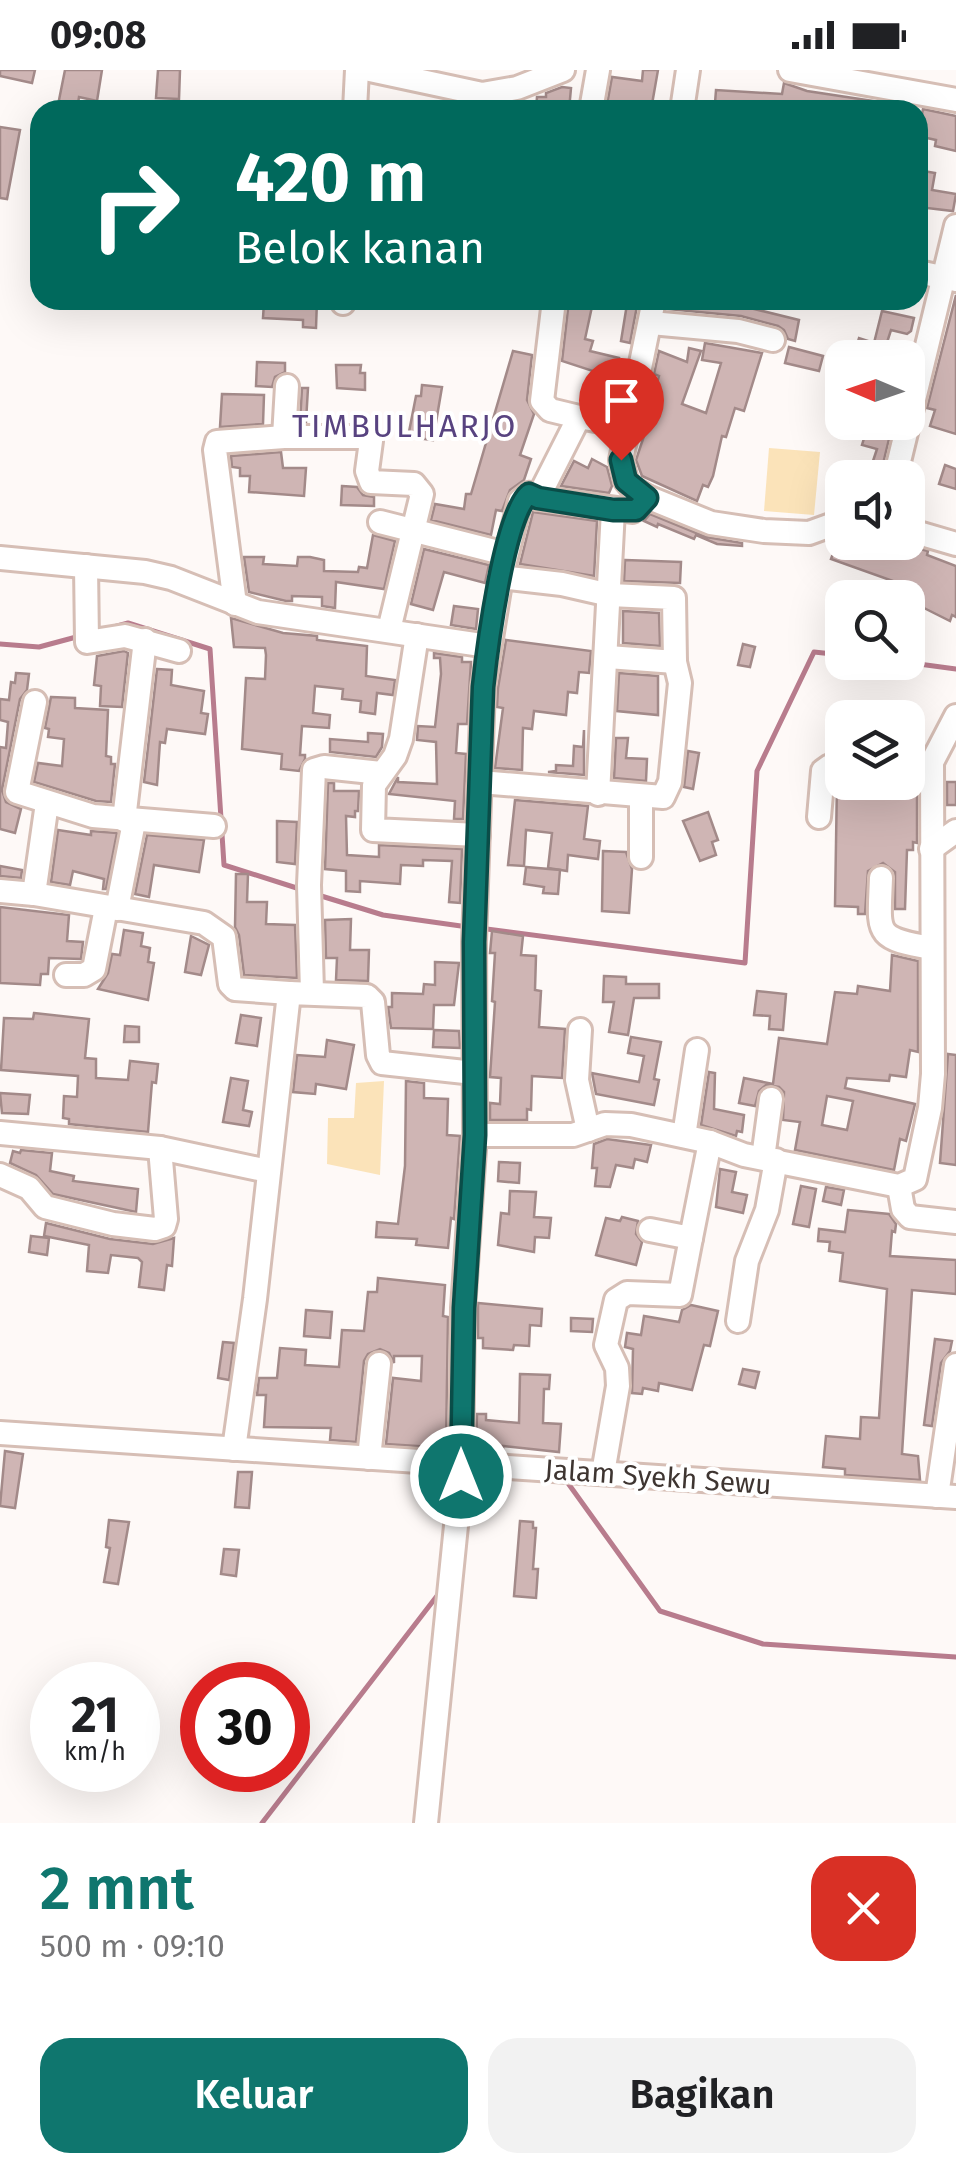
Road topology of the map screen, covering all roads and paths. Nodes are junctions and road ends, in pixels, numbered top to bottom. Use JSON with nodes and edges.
{"nodes":[{"id":1,"x":357,"y":70,"type":"edge"},
{"id":2,"x":370,"y":70,"type":"edge"},
{"id":3,"x":563,"y":70,"type":"edge"},
{"id":4,"x":598,"y":70,"type":"edge"},
{"id":5,"x":688,"y":70,"type":"edge"},
{"id":6,"x":790,"y":70,"type":"edge"},
{"id":7,"x":355,"y":100,"type":"edge"},
{"id":8,"x":593,"y":100,"type":"edge"},
{"id":9,"x":684,"y":100,"type":"edge"},
{"id":10,"x":892,"y":100,"type":"edge"},
{"id":11,"x":956,"y":100,"type":"edge"},
{"id":12,"x":956,"y":226,"type":"edge"},
{"id":13,"x":950,"y":279,"type":"edge"},
{"id":14,"x":553,"y":310,"type":"edge"},
{"id":15,"x":652,"y":311,"type":"edge"},
{"id":16,"x":773,"y":340,"type":"dead end"},
{"id":17,"x":287,"y":386,"type":"dead end"},
{"id":18,"x":579,"y":417,"type":"junction"},
{"id":19,"x":628,"y":426,"type":"junction"},
{"id":20,"x":284,"y":437,"type":"junction"},
{"id":21,"x":900,"y":460,"type":"edge"},
{"id":22,"x":538,"y":498,"type":"junction"},
{"id":23,"x":647,"y":498,"type":"junction"},
{"id":24,"x":613,"y":510,"type":"junction"},
{"id":25,"x":380,"y":522,"type":"dead end"},
{"id":26,"x":825,"y":527,"type":"edge"},
{"id":27,"x":415,"y":530,"type":"junction"},
{"id":28,"x":925,"y":534,"type":"edge"},
{"id":29,"x":954,"y":540,"type":"edge"},
{"id":30,"x":0,"y":558,"type":"edge"},
{"id":31,"x":86,"y":566,"type":"junction"},
{"id":32,"x":504,"y":566,"type":"junction"},
{"id":33,"x":610,"y":595,"type":"junction"},
{"id":34,"x":235,"y":604,"type":"junction"},
{"id":35,"x":390,"y":630,"type":"junction"},
{"id":36,"x":417,"y":635,"type":"junction"},
{"id":37,"x":145,"y":640,"type":"junction"},
{"id":38,"x":488,"y":646,"type":"junction"},
{"id":39,"x":179,"y":651,"type":"dead end"},
{"id":40,"x":608,"y":657,"type":"junction"},
{"id":41,"x":675,"y":662,"type":"junction"},
{"id":42,"x":34,"y":702,"type":"dead end"},
{"id":43,"x":956,"y":716,"type":"edge"},
{"id":44,"x":925,"y":767,"type":"edge"},
{"id":45,"x":932,"y":767,"type":"junction"},
{"id":46,"x":825,"y":770,"type":"edge"},
{"id":47,"x":380,"y":773,"type":"junction"},
{"id":48,"x":480,"y":782,"type":"junction"},
{"id":49,"x":9,"y":790,"type":"edge"},
{"id":50,"x":598,"y":794,"type":"junction"},
{"id":51,"x":641,"y":797,"type":"junction"},
{"id":52,"x":47,"y":803,"type":"junction"},
{"id":53,"x":820,"y":817,"type":"dead end"},
{"id":54,"x":129,"y":821,"type":"junction"},
{"id":55,"x":214,"y":826,"type":"dead end"},
{"id":56,"x":956,"y":830,"type":"edge"},
{"id":57,"x":478,"y":835,"type":"junction"},
{"id":58,"x":932,"y":849,"type":"junction"},
{"id":59,"x":641,"y":857,"type":"dead end"},
{"id":60,"x":880,"y":878,"type":"dead end"},
{"id":61,"x":0,"y":892,"type":"edge"},
{"id":62,"x":34,"y":894,"type":"junction"},
{"id":63,"x":944,"y":898,"type":"edge"},
{"id":64,"x":112,"y":908,"type":"junction"},
{"id":65,"x":932,"y":948,"type":"junction"},
{"id":66,"x":66,"y":974,"type":"dead end"},
{"id":67,"x":300,"y":992,"type":"junction"},
{"id":68,"x":580,"y":1030,"type":"dead end"},
{"id":69,"x":945,"y":1048,"type":"edge"},
{"id":70,"x":697,"y":1050,"type":"dead end"},
{"id":71,"x":474,"y":1073,"type":"junction"},
{"id":72,"x":772,"y":1099,"type":"dead end"},
{"id":73,"x":588,"y":1130,"type":"junction"},
{"id":74,"x":0,"y":1133,"type":"edge"},
{"id":75,"x":475,"y":1135,"type":"junction"},
{"id":76,"x":684,"y":1136,"type":"junction"},
{"id":77,"x":710,"y":1142,"type":"junction"},
{"id":78,"x":160,"y":1148,"type":"junction"},
{"id":79,"x":769,"y":1159,"type":"junction"},
{"id":80,"x":268,"y":1171,"type":"junction"},
{"id":81,"x":0,"y":1174,"type":"edge"},
{"id":82,"x":900,"y":1186,"type":"junction"},
{"id":83,"x":956,"y":1222,"type":"edge"},
{"id":84,"x":650,"y":1230,"type":"dead end"},
{"id":85,"x":691,"y":1238,"type":"junction"},
{"id":86,"x":738,"y":1321,"type":"dead end"},
{"id":87,"x":379,"y":1364,"type":"dead end"},
{"id":88,"x":955,"y":1378,"type":"edge"},
{"id":89,"x":0,"y":1433,"type":"edge"},
{"id":90,"x":234,"y":1448,"type":"junction"},
{"id":91,"x":369,"y":1458,"type":"junction"},
{"id":92,"x":461,"y":1469,"type":"junction"},
{"id":93,"x":603,"y":1474,"type":"junction"},
{"id":94,"x":946,"y":1496,"type":"edge"},
{"id":95,"x":426,"y":1823,"type":"edge"}],
"edges":[{"from":1,"to":7,"type":"street"},
{"from":2,"to":3,"type":"street"},
{"from":4,"to":8,"type":"street"},
{"from":5,"to":9,"type":"street"},
{"from":6,"to":10,"type":"street"},
{"from":10,"to":11,"type":"street"},
{"from":12,"to":13,"type":"street"},
{"from":13,"to":21,"type":"street"},
{"from":14,"to":18,"type":"street"},
{"from":15,"to":16,"type":"street"},
{"from":15,"to":19,"type":"street"},
{"from":17,"to":20,"type":"street"},
{"from":18,"to":19,"type":"street"},
{"from":18,"to":22,"type":"street"},
{"from":19,"to":23,"type":"street"},
{"from":20,"to":27,"type":"street"},
{"from":20,"to":34,"type":"street"},
{"from":22,"to":24,"type":"street"},
{"from":22,"to":32,"type":"street"},
{"from":23,"to":24,"type":"street"},
{"from":23,"to":26,"type":"street"},
{"from":24,"to":33,"type":"street"},
{"from":25,"to":27,"type":"street"},
{"from":27,"to":32,"type":"street"},
{"from":27,"to":35,"type":"street"},
{"from":28,"to":29,"type":"street"},
{"from":30,"to":31,"type":"street"},
{"from":31,"to":34,"type":"street"},
{"from":31,"to":37,"type":"street"},
{"from":32,"to":33,"type":"street"},
{"from":32,"to":38,"type":"street"},
{"from":33,"to":40,"type":"street"},
{"from":33,"to":41,"type":"street"},
{"from":34,"to":35,"type":"street"},
{"from":35,"to":36,"type":"street"},
{"from":36,"to":38,"type":"street"},
{"from":36,"to":47,"type":"street"},
{"from":37,"to":39,"type":"street"},
{"from":37,"to":54,"type":"street"},
{"from":38,"to":48,"type":"street"},
{"from":40,"to":41,"type":"street"},
{"from":40,"to":50,"type":"street"},
{"from":41,"to":51,"type":"street"},
{"from":42,"to":49,"type":"street"},
{"from":43,"to":45,"type":"street"},
{"from":44,"to":45,"type":"street"},
{"from":45,"to":58,"type":"street"},
{"from":46,"to":53,"type":"street"},
{"from":47,"to":57,"type":"street"},
{"from":47,"to":67,"type":"street"},
{"from":48,"to":50,"type":"street"},
{"from":48,"to":57,"type":"street"},
{"from":49,"to":52,"type":"street"},
{"from":50,"to":51,"type":"street"},
{"from":51,"to":59,"type":"street"},
{"from":52,"to":54,"type":"street"},
{"from":52,"to":62,"type":"street"},
{"from":54,"to":55,"type":"street"},
{"from":54,"to":64,"type":"street"},
{"from":56,"to":58,"type":"street"},
{"from":57,"to":71,"type":"street"},
{"from":58,"to":63,"type":"street"},
{"from":60,"to":65,"type":"street"},
{"from":61,"to":62,"type":"street"},
{"from":62,"to":64,"type":"street"},
{"from":63,"to":65,"type":"street"},
{"from":64,"to":66,"type":"street"},
{"from":64,"to":67,"type":"street"},
{"from":65,"to":69,"type":"street"},
{"from":67,"to":71,"type":"street"},
{"from":67,"to":80,"type":"street"},
{"from":68,"to":73,"type":"street"},
{"from":69,"to":82,"type":"street"},
{"from":70,"to":76,"type":"street"},
{"from":71,"to":75,"type":"street"},
{"from":72,"to":79,"type":"street"},
{"from":73,"to":75,"type":"street"},
{"from":73,"to":76,"type":"street"},
{"from":74,"to":78,"type":"street"},
{"from":75,"to":92,"type":"street"},
{"from":76,"to":77,"type":"street"},
{"from":77,"to":79,"type":"street"},
{"from":77,"to":85,"type":"street"},
{"from":78,"to":80,"type":"street"},
{"from":78,"to":81,"type":"street"},
{"from":79,"to":82,"type":"street"},
{"from":79,"to":86,"type":"street"},
{"from":80,"to":90,"type":"street"},
{"from":82,"to":83,"type":"street"},
{"from":84,"to":85,"type":"street"},
{"from":85,"to":93,"type":"street"},
{"from":87,"to":91,"type":"street"},
{"from":88,"to":94,"type":"street"},
{"from":89,"to":90,"type":"street","name":"Jalam Syekh Sewu"},
{"from":90,"to":91,"type":"street","name":"Jalam Syekh Sewu"},
{"from":91,"to":92,"type":"street","name":"Jalam Syekh Sewu"},
{"from":92,"to":93,"type":"street","name":"Jalam Syekh Sewu"},
{"from":92,"to":95,"type":"street"},
{"from":93,"to":94,"type":"street","name":"Jalam Syekh Sewu"}]}
